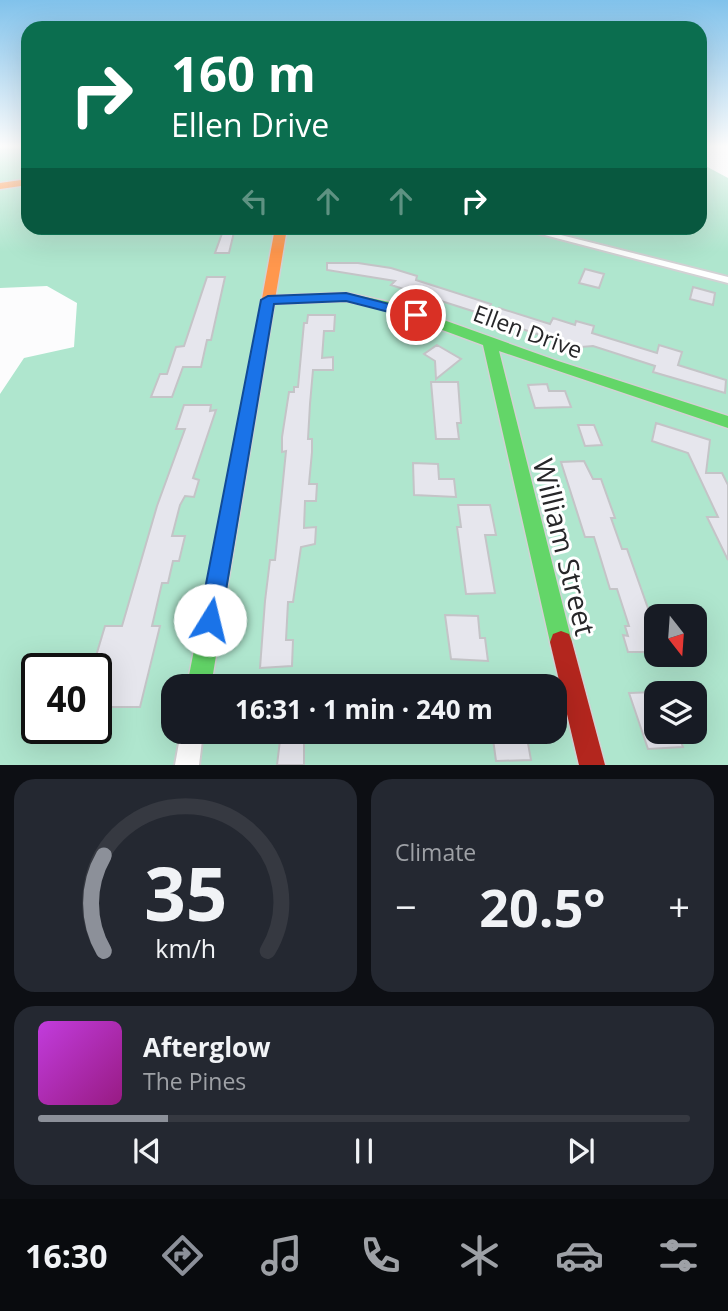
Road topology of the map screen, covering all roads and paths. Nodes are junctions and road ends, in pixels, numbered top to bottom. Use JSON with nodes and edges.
{"nodes":[{"id":1,"x":21,"y":183,"type":"edge"},
{"id":2,"x":0,"y":186,"type":"edge"},
{"id":3,"x":21,"y":190,"type":"edge"},
{"id":4,"x":0,"y":192,"type":"edge"},
{"id":5,"x":280,"y":235,"type":"edge"},
{"id":6,"x":551,"y":235,"type":"edge"},
{"id":7,"x":728,"y":280,"type":"edge"},
{"id":8,"x":268,"y":300,"type":"junction"},
{"id":9,"x":489,"y":341,"type":"junction"},
{"id":10,"x":728,"y":422,"type":"edge"},
{"id":11,"x":201,"y":674,"type":"edge"},
{"id":12,"x":190,"y":744,"type":"edge"},
{"id":13,"x":187,"y":765,"type":"edge"},
{"id":14,"x":592,"y":765,"type":"edge"}],
"edges":[{"from":1,"to":2,"type":"main road"},
{"from":3,"to":4,"type":"main road"},
{"from":5,"to":8,"type":"main road"},
{"from":6,"to":7,"type":"street"},
{"from":8,"to":9,"type":"main road","name":"Ellen Drive"},
{"from":8,"to":11,"type":"main road"},
{"from":9,"to":10,"type":"main road","name":"Ellen Drive"},
{"from":9,"to":14,"type":"main road","name":"William Street"},
{"from":12,"to":13,"type":"street"}]}
